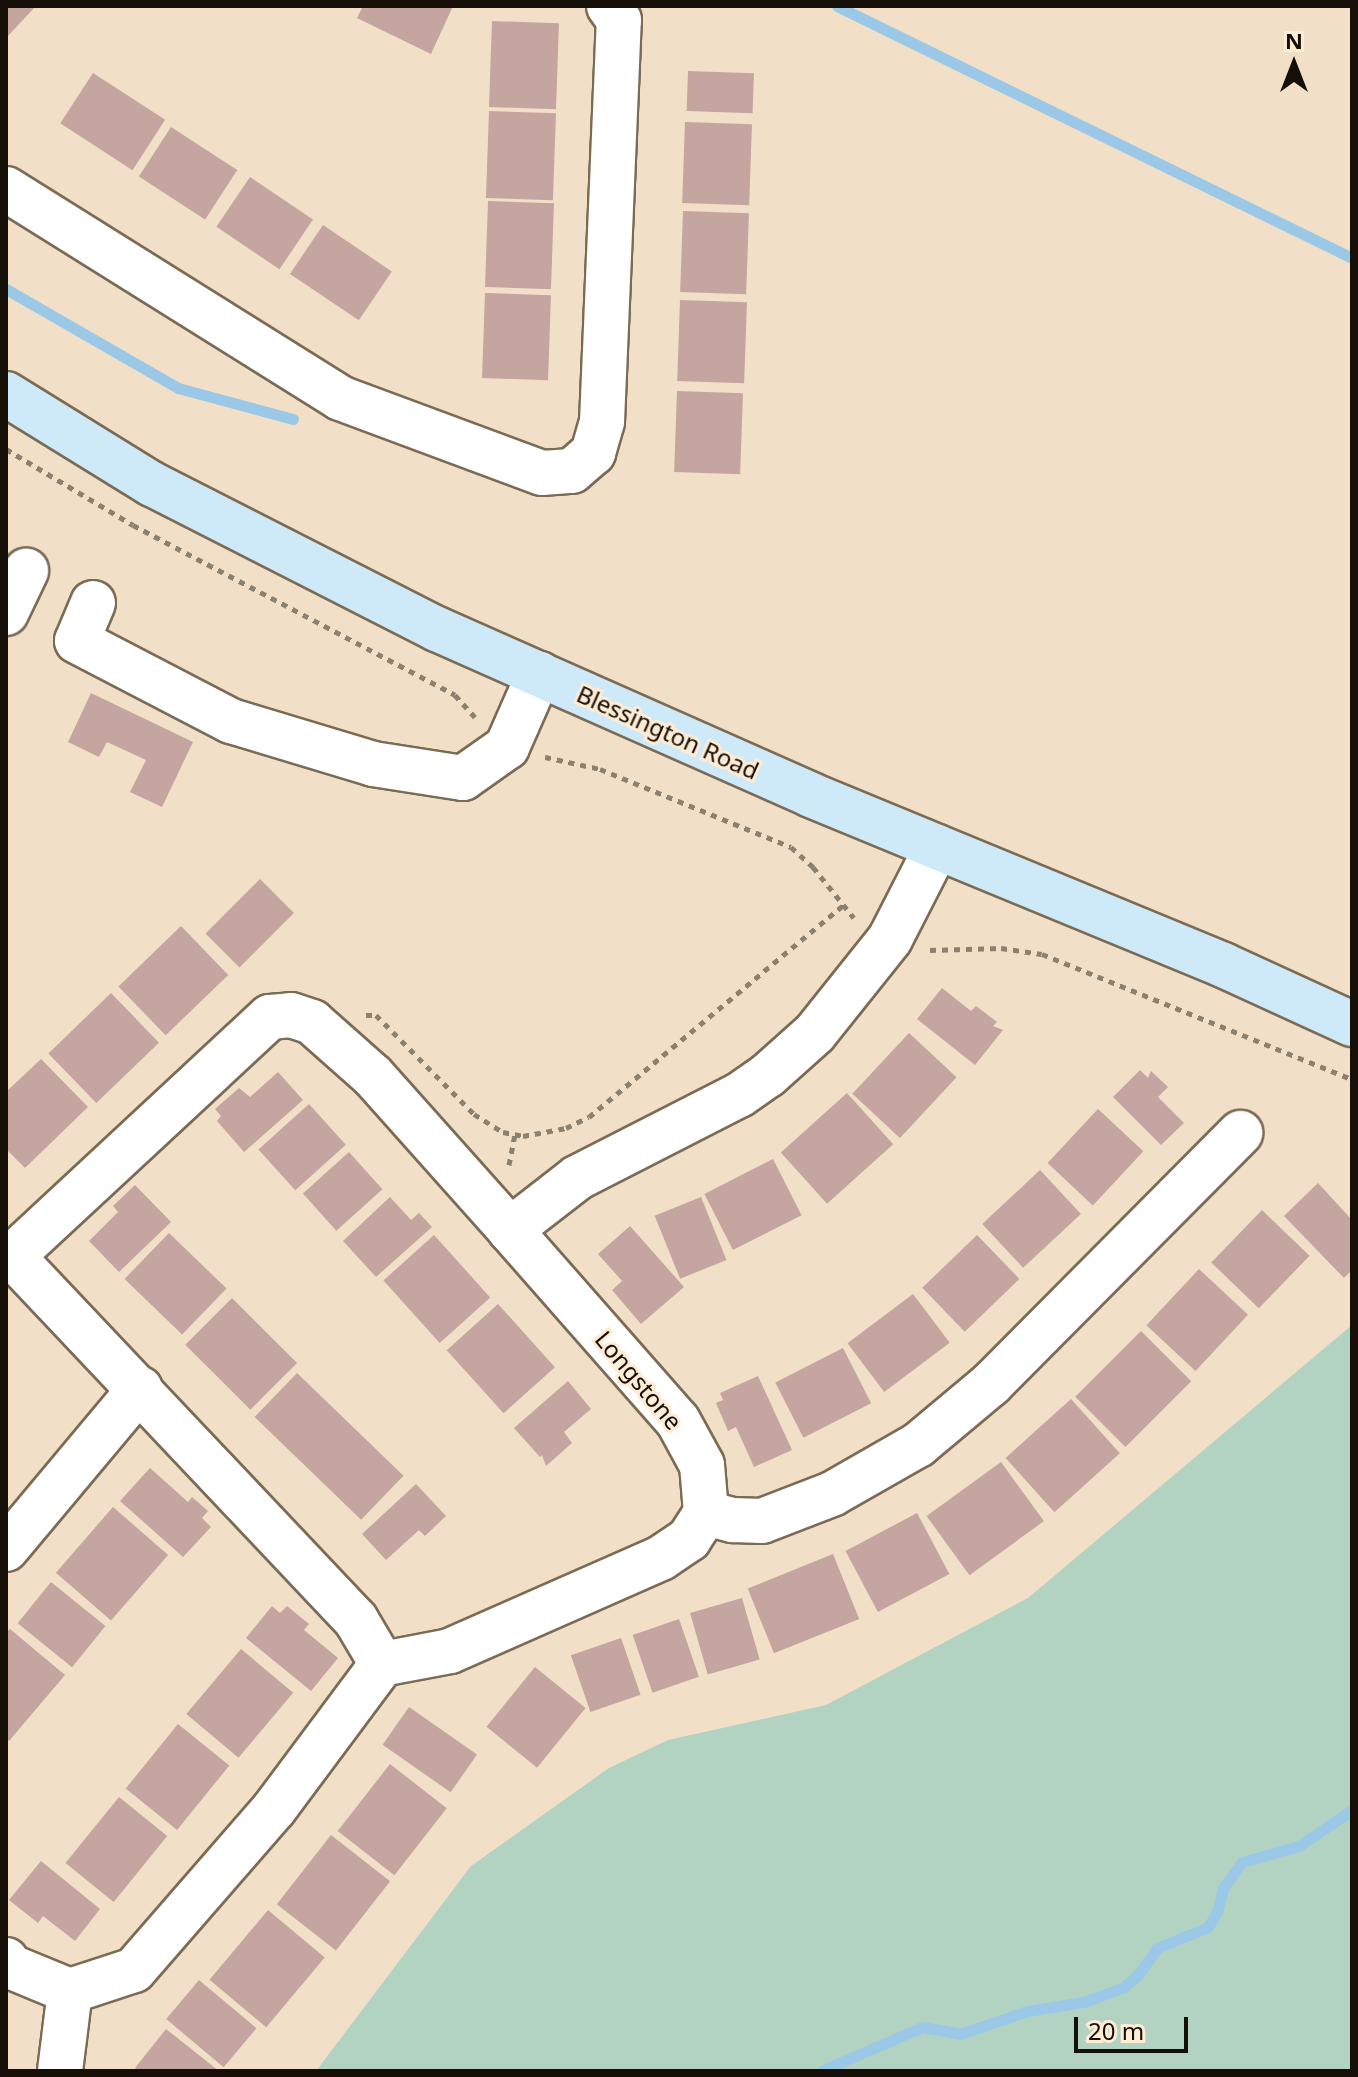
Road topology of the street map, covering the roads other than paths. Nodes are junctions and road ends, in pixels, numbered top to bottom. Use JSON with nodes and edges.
{"nodes":[{"id":1,"x":609,"y":6,"type":"edge"},
{"id":2,"x":6,"y":189,"type":"edge"},
{"id":3,"x":6,"y":394,"type":"edge"},
{"id":4,"x":26,"y":571,"type":"dead end"},
{"id":5,"x":93,"y":603,"type":"dead end"},
{"id":6,"x":6,"y":613,"type":"edge"},
{"id":7,"x":539,"y":674,"type":"junction"},
{"id":8,"x":937,"y":847,"type":"junction"},
{"id":9,"x":1352,"y":1024,"type":"edge"},
{"id":10,"x":1240,"y":1133,"type":"dead end"},
{"id":11,"x":510,"y":1230,"type":"junction"},
{"id":12,"x":9,"y":1259,"type":"edge"},
{"id":13,"x":140,"y":1389,"type":"junction"},
{"id":14,"x":706,"y":1513,"type":"junction"},
{"id":15,"x":6,"y":1549,"type":"edge"},
{"id":16,"x":382,"y":1664,"type":"junction"},
{"id":17,"x":6,"y":1960,"type":"edge"},
{"id":18,"x":70,"y":1991,"type":"junction"},
{"id":19,"x":60,"y":2071,"type":"edge"}],
"edges":[{"from":1,"to":2,"type":"street"},
{"from":3,"to":7,"type":"main road","name":"Blessington Road"},
{"from":4,"to":6,"type":"street"},
{"from":5,"to":7,"type":"street"},
{"from":7,"to":8,"type":"main road","name":"Blessington Road"},
{"from":8,"to":9,"type":"main road","name":"Blessington Road"},
{"from":8,"to":11,"type":"street"},
{"from":10,"to":14,"type":"street"},
{"from":11,"to":12,"type":"street","name":"Longstone"},
{"from":11,"to":14,"type":"street","name":"Longstone"},
{"from":12,"to":13,"type":"street"},
{"from":13,"to":15,"type":"street"},
{"from":13,"to":16,"type":"street"},
{"from":14,"to":16,"type":"street"},
{"from":16,"to":18,"type":"street"},
{"from":17,"to":18,"type":"street"},
{"from":18,"to":19,"type":"street"}]}
